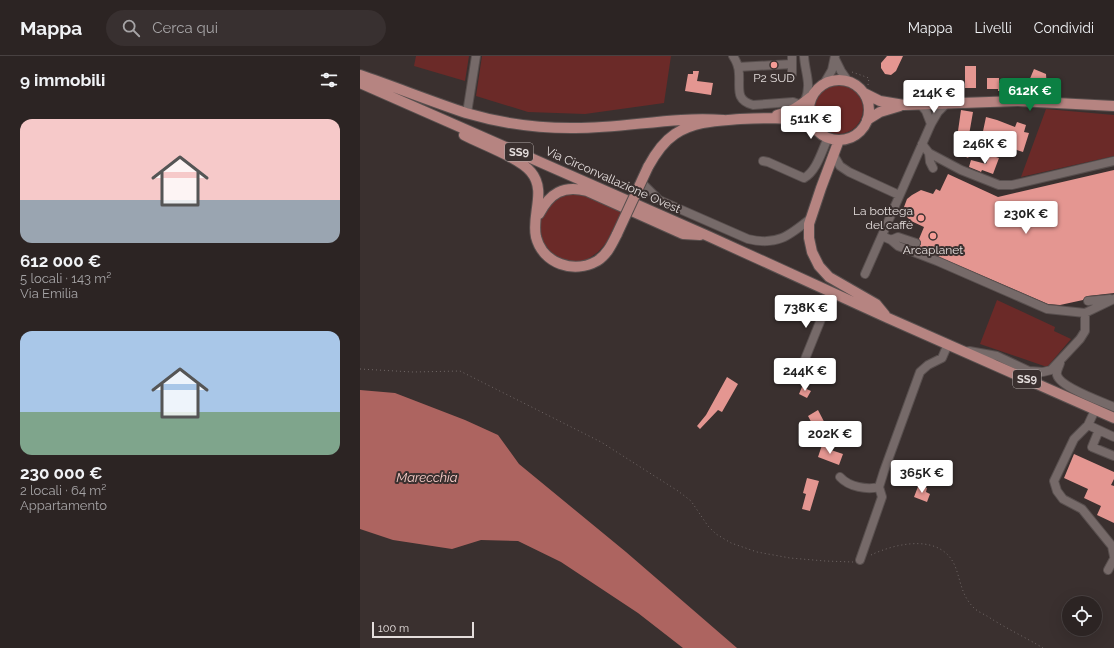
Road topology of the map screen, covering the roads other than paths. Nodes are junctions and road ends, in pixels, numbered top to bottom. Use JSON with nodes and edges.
{"nodes":[{"id":1,"x":476,"y":56,"type":"edge"},
{"id":2,"x":733,"y":56,"type":"edge"},
{"id":3,"x":804,"y":56,"type":"edge"},
{"id":4,"x":835,"y":58,"type":"edge"},
{"id":5,"x":792,"y":60,"type":"edge"},
{"id":6,"x":738,"y":67,"type":"junction"},
{"id":7,"x":792,"y":74,"type":"dead end"},
{"id":8,"x":360,"y":75,"type":"edge"},
{"id":9,"x":848,"y":76,"type":"junction"},
{"id":10,"x":826,"y":82,"type":"junction"},
{"id":11,"x":360,"y":83,"type":"edge"},
{"id":12,"x":866,"y":91,"type":"junction"},
{"id":13,"x":806,"y":101,"type":"junction"},
{"id":14,"x":948,"y":102,"type":"junction"},
{"id":15,"x":409,"y":104,"type":"junction"},
{"id":16,"x":920,"y":104,"type":"junction"},
{"id":17,"x":904,"y":105,"type":"junction"},
{"id":18,"x":1114,"y":106,"type":"edge"},
{"id":19,"x":467,"y":113,"type":"junction"},
{"id":20,"x":770,"y":117,"type":"junction"},
{"id":21,"x":723,"y":120,"type":"junction"},
{"id":22,"x":867,"y":120,"type":"junction"},
{"id":23,"x":811,"y":122,"type":"junction"},
{"id":24,"x":931,"y":124,"type":"junction"},
{"id":25,"x":828,"y":138,"type":"junction"},
{"id":26,"x":839,"y":140,"type":"junction"},
{"id":27,"x":922,"y":144,"type":"junction"},
{"id":28,"x":929,"y":153,"type":"junction"},
{"id":29,"x":833,"y":154,"type":"junction"},
{"id":30,"x":763,"y":161,"type":"dead end"},
{"id":31,"x":1114,"y":161,"type":"edge"},
{"id":32,"x":932,"y":168,"type":"dead end"},
{"id":33,"x":849,"y":172,"type":"junction"},
{"id":34,"x":826,"y":174,"type":"junction"},
{"id":35,"x":999,"y":185,"type":"junction"},
{"id":36,"x":645,"y":186,"type":"dead end"},
{"id":37,"x":1014,"y":189,"type":"dead end"},
{"id":38,"x":900,"y":195,"type":"junction"},
{"id":39,"x":811,"y":218,"type":"junction"},
{"id":40,"x":536,"y":220,"type":"junction"},
{"id":41,"x":708,"y":236,"type":"junction"},
{"id":42,"x":882,"y":236,"type":"junction"},
{"id":43,"x":891,"y":240,"type":"junction"},
{"id":44,"x":916,"y":244,"type":"dead end"},
{"id":45,"x":865,"y":274,"type":"dead end"},
{"id":46,"x":832,"y":292,"type":"junction"},
{"id":47,"x":1114,"y":299,"type":"edge"},
{"id":48,"x":1088,"y":301,"type":"dead end"},
{"id":49,"x":1085,"y":313,"type":"junction"},
{"id":50,"x":888,"y":318,"type":"junction"},
{"id":51,"x":948,"y":344,"type":"junction"},
{"id":52,"x":960,"y":349,"type":"junction"},
{"id":53,"x":1061,"y":360,"type":"junction"},
{"id":54,"x":799,"y":374,"type":"dead end"},
{"id":55,"x":1114,"y":407,"type":"edge"},
{"id":56,"x":1095,"y":410,"type":"junction"},
{"id":57,"x":1114,"y":418,"type":"edge"},
{"id":58,"x":1088,"y":425,"type":"junction"},
{"id":59,"x":1099,"y":430,"type":"junction"},
{"id":60,"x":1114,"y":437,"type":"edge"},
{"id":61,"x":1114,"y":456,"type":"edge"},
{"id":62,"x":840,"y":477,"type":"dead end"},
{"id":63,"x":880,"y":486,"type":"junction"},
{"id":64,"x":1114,"y":557,"type":"edge"},
{"id":65,"x":860,"y":560,"type":"road end"},
{"id":66,"x":1108,"y":570,"type":"dead end"}],
"edges":[{"from":1,"to":19,"type":"street"},
{"from":2,"to":6,"type":"street"},
{"from":3,"to":13,"type":"street"},
{"from":4,"to":9,"type":"street"},
{"from":4,"to":10,"type":"street"},
{"from":5,"to":6,"type":"street"},
{"from":5,"to":7,"type":"street"},
{"from":6,"to":13,"type":"street"},
{"from":8,"to":19,"type":"main road"},
{"from":9,"to":10,"type":"main road"},
{"from":9,"to":12,"type":"main road"},
{"from":10,"to":13,"type":"main road"},
{"from":11,"to":15,"type":"main road","name":"Via Circonvallazione Ovest","number":"SS9"},
{"from":12,"to":17,"type":"main road"},
{"from":12,"to":22,"type":"main road"},
{"from":13,"to":20,"type":"main road"},
{"from":13,"to":23,"type":"main road"},
{"from":14,"to":16,"type":"main road"},
{"from":14,"to":18,"type":"main road"},
{"from":14,"to":24,"type":"street"},
{"from":15,"to":40,"type":"main road"},
{"from":15,"to":41,"type":"main road","name":"Via Circonvallazione Ovest","number":"SS9"},
{"from":16,"to":17,"type":"main road"},
{"from":16,"to":24,"type":"street"},
{"from":17,"to":22,"type":"main road"},
{"from":19,"to":21,"type":"main road"},
{"from":20,"to":21,"type":"main road"},
{"from":20,"to":23,"type":"main road"},
{"from":21,"to":40,"type":"main road","bridge":true},
{"from":22,"to":26,"type":"main road"},
{"from":23,"to":25,"type":"main road"},
{"from":24,"to":27,"type":"street"},
{"from":25,"to":26,"type":"main road"},
{"from":25,"to":30,"type":"street"},
{"from":26,"to":29,"type":"main road"},
{"from":27,"to":28,"type":"street"},
{"from":27,"to":38,"type":"street"},
{"from":28,"to":32,"type":"street"},
{"from":28,"to":35,"type":"street"},
{"from":29,"to":33,"type":"street"},
{"from":29,"to":34,"type":"main road"},
{"from":31,"to":35,"type":"street"},
{"from":33,"to":34,"type":"street"},
{"from":33,"to":38,"type":"street"},
{"from":34,"to":39,"type":"main road"},
{"from":35,"to":37,"type":"street"},
{"from":36,"to":39,"type":"street"},
{"from":38,"to":42,"type":"street"},
{"from":39,"to":50,"type":"main road"},
{"from":40,"to":41,"type":"main road"},
{"from":41,"to":46,"type":"main road","name":"Via Circonvallazione Ovest","number":"SS9"},
{"from":42,"to":43,"type":"street"},
{"from":42,"to":45,"type":"street"},
{"from":43,"to":44,"type":"street"},
{"from":43,"to":49,"type":"street"},
{"from":46,"to":50,"type":"main road","name":"Via Circonvallazione Ovest","number":"SS9"},
{"from":46,"to":54,"type":"street"},
{"from":47,"to":48,"type":"street"},
{"from":47,"to":49,"type":"street"},
{"from":49,"to":53,"type":"street"},
{"from":50,"to":51,"type":"main road","name":"Via Circonvallazione Ovest","number":"SS9"},
{"from":51,"to":52,"type":"main road","name":"Via Circonvallazione Ovest","number":"SS9"},
{"from":51,"to":63,"type":"street"},
{"from":52,"to":53,"type":"street"},
{"from":52,"to":56,"type":"main road","name":"Via Circonvallazione Ovest","number":"SS9"},
{"from":53,"to":55,"type":"street"},
{"from":56,"to":57,"type":"main road","name":"Via Circonvallazione Ovest","number":"SS9"},
{"from":56,"to":58,"type":"street"},
{"from":58,"to":59,"type":"street"},
{"from":58,"to":64,"type":"street"},
{"from":59,"to":60,"type":"street"},
{"from":59,"to":61,"type":"street"},
{"from":62,"to":63,"type":"street"},
{"from":63,"to":65,"type":"street"},
{"from":64,"to":66,"type":"street"}]}
